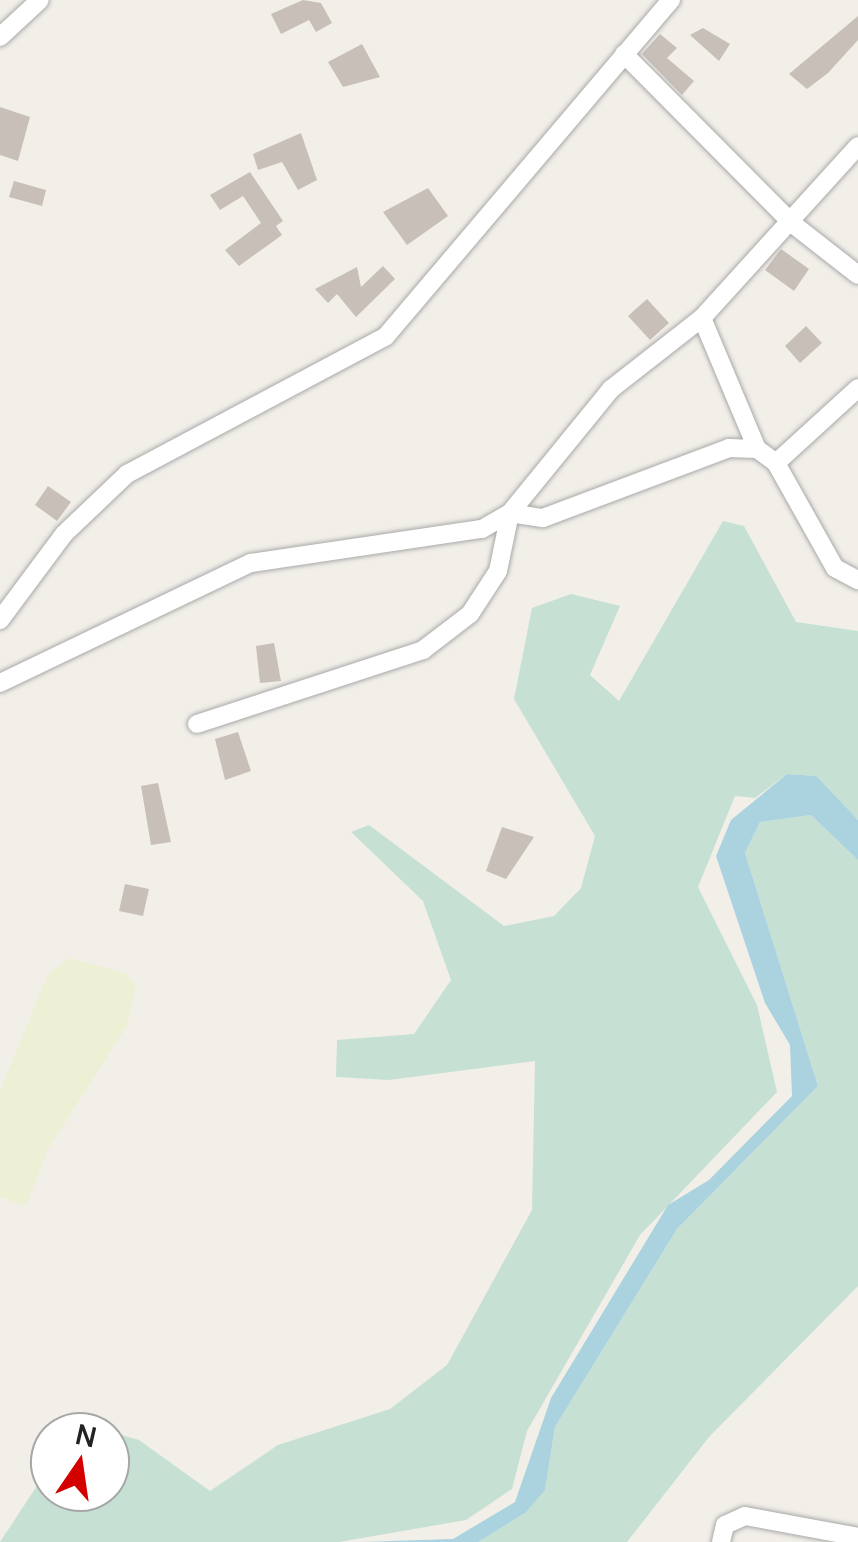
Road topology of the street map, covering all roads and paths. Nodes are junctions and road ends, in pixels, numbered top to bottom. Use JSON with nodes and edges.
{"nodes":[{"id":1,"x":40,"y":0,"type":"edge"},
{"id":2,"x":672,"y":0,"type":"edge"},
{"id":3,"x":0,"y":37,"type":"edge"},
{"id":4,"x":624,"y":54,"type":"junction"},
{"id":5,"x":858,"y":146,"type":"edge"},
{"id":6,"x":794,"y":226,"type":"junction"},
{"id":7,"x":858,"y":275,"type":"edge"},
{"id":8,"x":702,"y":318,"type":"junction"},
{"id":9,"x":858,"y":388,"type":"edge"},
{"id":10,"x":757,"y":449,"type":"junction"},
{"id":11,"x":776,"y":462,"type":"junction"},
{"id":12,"x":510,"y":513,"type":"junction"},
{"id":13,"x":858,"y":580,"type":"edge"},
{"id":14,"x":0,"y":620,"type":"edge"},
{"id":15,"x":0,"y":683,"type":"edge"},
{"id":16,"x":197,"y":724,"type":"dead end"},
{"id":17,"x":858,"y":1537,"type":"edge"},
{"id":18,"x":722,"y":1542,"type":"edge"}],
"edges":[{"from":1,"to":3,"type":"street"},
{"from":2,"to":4,"type":"street"},
{"from":4,"to":6,"type":"street"},
{"from":4,"to":14,"type":"street"},
{"from":5,"to":6,"type":"street"},
{"from":6,"to":7,"type":"street"},
{"from":6,"to":8,"type":"street"},
{"from":8,"to":10,"type":"street"},
{"from":8,"to":12,"type":"street"},
{"from":9,"to":11,"type":"street"},
{"from":10,"to":11,"type":"street"},
{"from":10,"to":12,"type":"street"},
{"from":11,"to":13,"type":"street"},
{"from":12,"to":15,"type":"street"},
{"from":12,"to":16,"type":"street"},
{"from":17,"to":18,"type":"street"}]}
